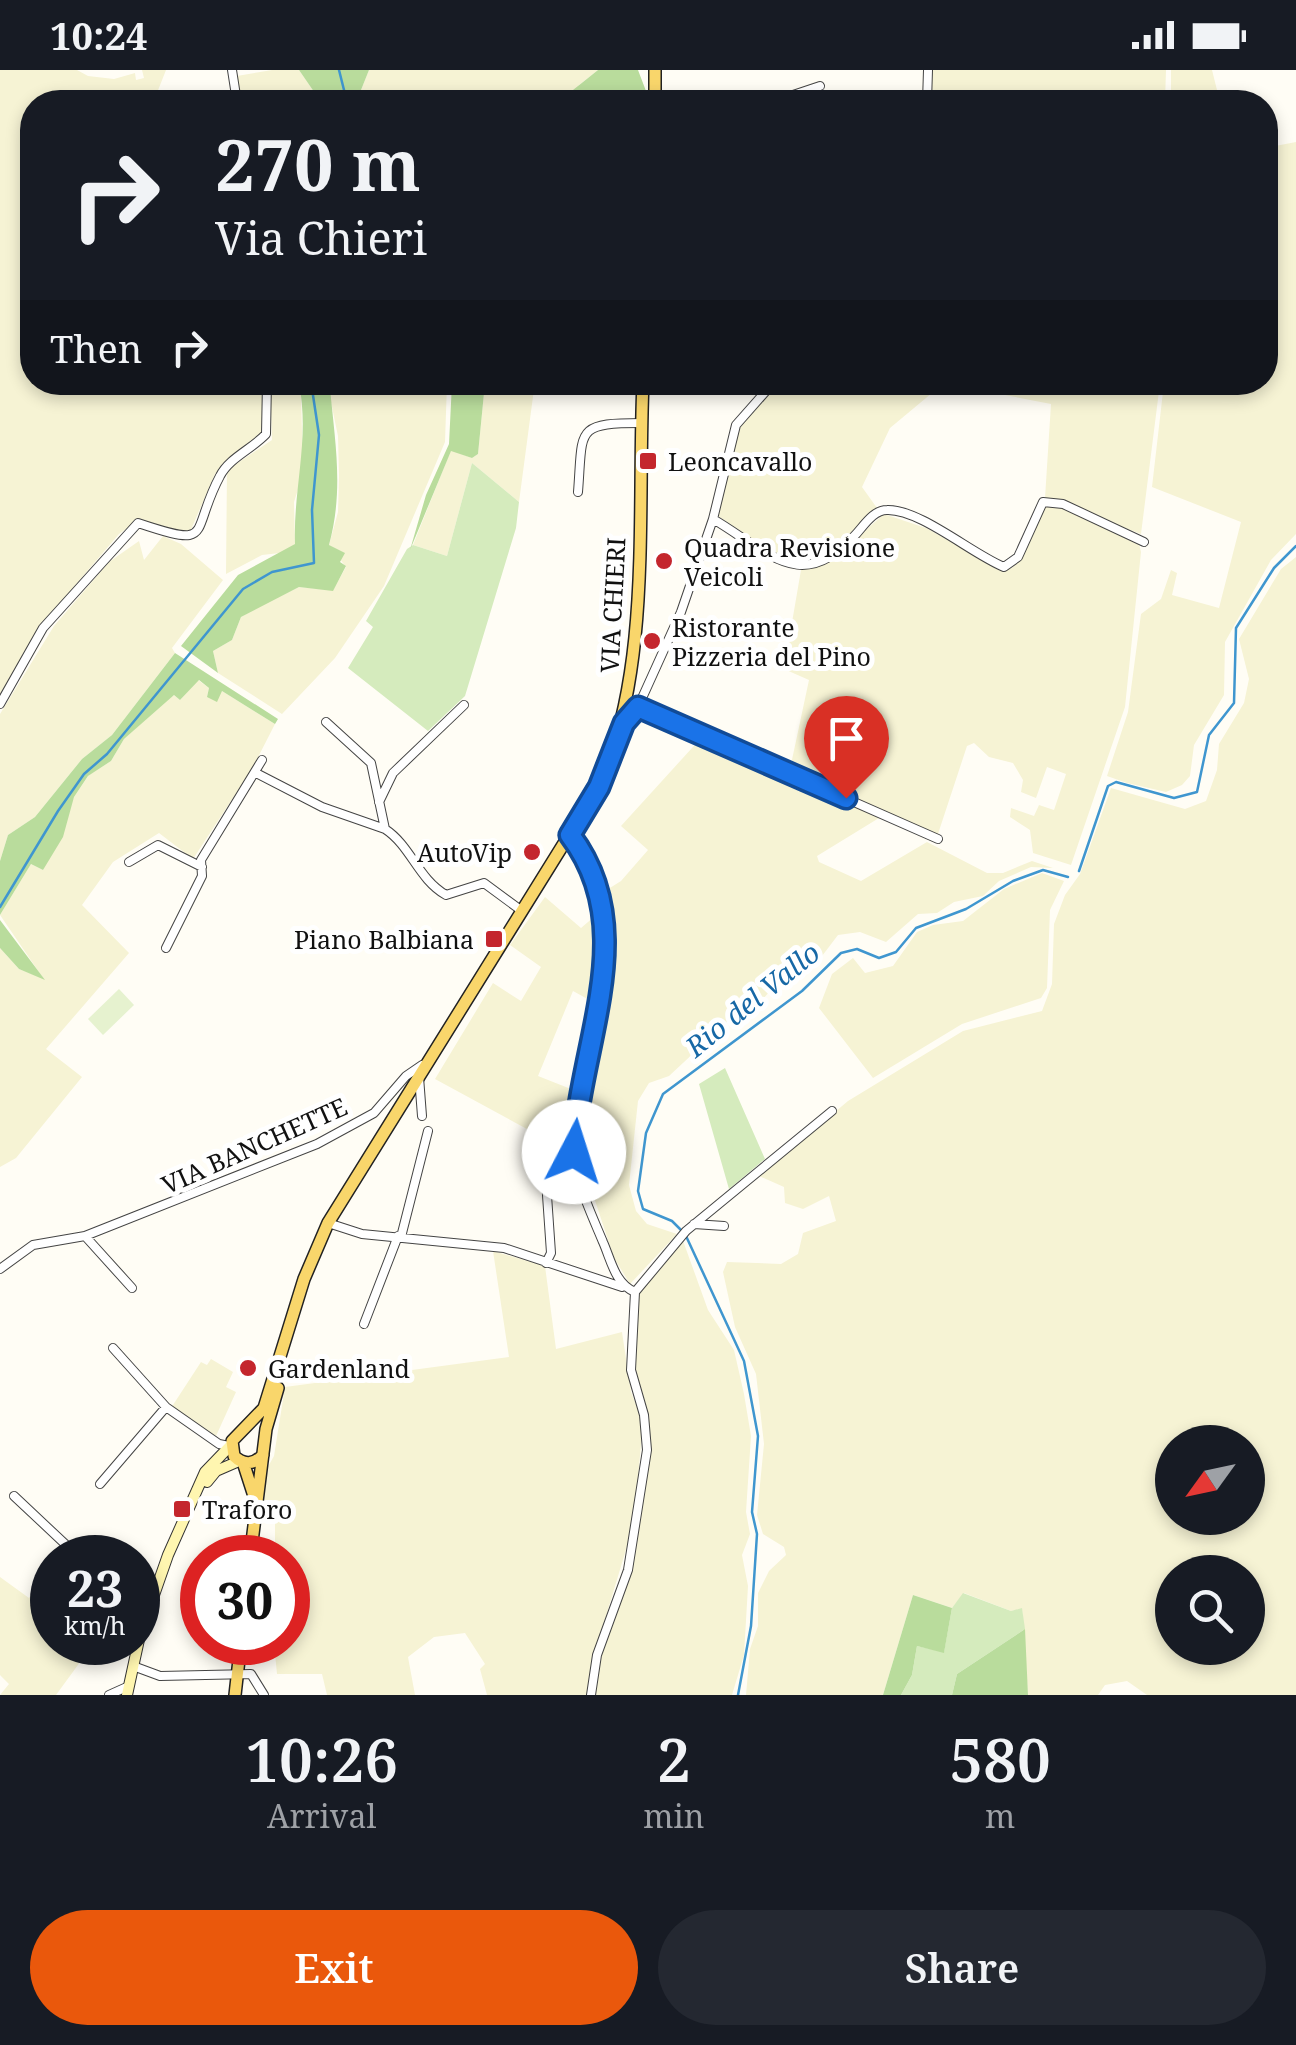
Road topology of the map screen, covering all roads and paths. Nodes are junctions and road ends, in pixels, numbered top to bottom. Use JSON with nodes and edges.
{"nodes":[{"id":1,"x":820,"y":86,"type":"dead end"},
{"id":2,"x":811,"y":90,"type":"edge"},
{"id":3,"x":267,"y":395,"type":"edge"},
{"id":4,"x":643,"y":395,"type":"edge"},
{"id":5,"x":763,"y":395,"type":"edge"},
{"id":6,"x":642,"y":423,"type":"junction"},
{"id":7,"x":578,"y":492,"type":"dead end"},
{"id":8,"x":713,"y":519,"type":"junction"},
{"id":9,"x":1144,"y":542,"type":"dead end"},
{"id":10,"x":0,"y":704,"type":"edge"},
{"id":11,"x":632,"y":704,"type":"junction"},
{"id":12,"x":464,"y":706,"type":"dead end"},
{"id":13,"x":326,"y":722,"type":"dead end"},
{"id":14,"x":262,"y":760,"type":"dead end"},
{"id":15,"x":256,"y":773,"type":"junction"},
{"id":16,"x":379,"y":802,"type":"junction"},
{"id":17,"x":385,"y":829,"type":"junction"},
{"id":18,"x":570,"y":835,"type":"junction"},
{"id":19,"x":938,"y":839,"type":"dead end"},
{"id":20,"x":129,"y":862,"type":"dead end"},
{"id":21,"x":202,"y":867,"type":"junction"},
{"id":22,"x":522,"y":911,"type":"junction"},
{"id":23,"x":166,"y":948,"type":"dead end"},
{"id":24,"x":420,"y":1069,"type":"junction"},
{"id":25,"x":832,"y":1111,"type":"dead end"},
{"id":26,"x":422,"y":1116,"type":"dead end"},
{"id":27,"x":428,"y":1131,"type":"dead end"},
{"id":28,"x":537,"y":1145,"type":"dead end"},
{"id":29,"x":328,"y":1223,"type":"junction"},
{"id":30,"x":694,"y":1224,"type":"junction"},
{"id":31,"x":724,"y":1226,"type":"dead end"},
{"id":32,"x":85,"y":1236,"type":"junction"},
{"id":33,"x":400,"y":1236,"type":"junction"},
{"id":34,"x":546,"y":1263,"type":"junction"},
{"id":35,"x":0,"y":1269,"type":"edge"},
{"id":36,"x":132,"y":1288,"type":"dead end"},
{"id":37,"x":630,"y":1290,"type":"junction"},
{"id":38,"x":364,"y":1324,"type":"dead end"},
{"id":39,"x":286,"y":1339,"type":"junction"},
{"id":40,"x":112,"y":1348,"type":"dead end"},
{"id":41,"x":166,"y":1407,"type":"junction"},
{"id":42,"x":248,"y":1429,"type":"junction"},
{"id":43,"x":264,"y":1439,"type":"junction"},
{"id":44,"x":232,"y":1441,"type":"junction"},
{"id":45,"x":263,"y":1455,"type":"junction"},
{"id":46,"x":241,"y":1462,"type":"junction"},
{"id":47,"x":100,"y":1484,"type":"dead end"},
{"id":48,"x":14,"y":1496,"type":"dead end"},
{"id":49,"x":192,"y":1504,"type":"junction"},
{"id":50,"x":256,"y":1510,"type":"junction"},
{"id":51,"x":56,"y":1535,"type":"edge"},
{"id":52,"x":253,"y":1535,"type":"edge"},
{"id":53,"x":160,"y":1579,"type":"edge"},
{"id":54,"x":239,"y":1665,"type":"edge"},
{"id":55,"x":133,"y":1666,"type":"joint"},
{"id":56,"x":238,"y":1672,"type":"junction"},
{"id":57,"x":128,"y":1690,"type":"edge"},
{"id":58,"x":109,"y":1695,"type":"edge"},
{"id":59,"x":236,"y":1695,"type":"edge"},
{"id":60,"x":264,"y":1695,"type":"edge"},
{"id":61,"x":591,"y":1695,"type":"edge"}],
"edges":[{"from":1,"to":2,"type":"street"},
{"from":3,"to":10,"type":"street"},
{"from":4,"to":6,"type":"main road","name":"VIA CHIERI"},
{"from":5,"to":8,"type":"street"},
{"from":6,"to":7,"type":"street"},
{"from":6,"to":11,"type":"main road","name":"VIA CHIERI"},
{"from":8,"to":9,"type":"street"},
{"from":8,"to":11,"type":"street"},
{"from":11,"to":18,"type":"main road","name":"VIA CHIERI"},
{"from":11,"to":19,"type":"street"},
{"from":12,"to":16,"type":"street"},
{"from":13,"to":16,"type":"street"},
{"from":14,"to":15,"type":"street"},
{"from":15,"to":17,"type":"street"},
{"from":15,"to":21,"type":"street"},
{"from":16,"to":17,"type":"street"},
{"from":17,"to":22,"type":"street"},
{"from":18,"to":22,"type":"main road","name":"VIA CHIERI"},
{"from":18,"to":37,"type":"street"},
{"from":20,"to":21,"type":"street"},
{"from":21,"to":23,"type":"street"},
{"from":22,"to":24,"type":"main road","name":"VIA CHIERI"},
{"from":24,"to":26,"type":"street"},
{"from":24,"to":29,"type":"main road","name":"VIA CHIERI"},
{"from":24,"to":32,"type":"street","name":"VIA BANCHETTE"},
{"from":25,"to":30,"type":"street"},
{"from":27,"to":33,"type":"street"},
{"from":28,"to":34,"type":"street"},
{"from":29,"to":33,"type":"street"},
{"from":29,"to":39,"type":"main road","name":"VIA CHIERI"},
{"from":30,"to":31,"type":"street"},
{"from":30,"to":37,"type":"street"},
{"from":32,"to":35,"type":"street","name":"VIA BANCHETTE"},
{"from":32,"to":36,"type":"street"},
{"from":33,"to":34,"type":"street"},
{"from":33,"to":38,"type":"street"},
{"from":34,"to":37,"type":"street"},
{"from":37,"to":61,"type":"street"},
{"from":39,"to":42,"type":"main road","name":"VIA CHIERI"},
{"from":39,"to":43,"type":"main road","name":"VIA CHIERI"},
{"from":40,"to":41,"type":"street"},
{"from":41,"to":44,"type":"street"},
{"from":41,"to":47,"type":"street"},
{"from":42,"to":43,"type":"main road"},
{"from":42,"to":44,"type":"main road"},
{"from":43,"to":45,"type":"main road"},
{"from":44,"to":46,"type":"main road"},
{"from":44,"to":49,"type":"main road"},
{"from":45,"to":46,"type":"main road"},
{"from":45,"to":50,"type":"main road"},
{"from":46,"to":49,"type":"main road"},
{"from":46,"to":50,"type":"main road"},
{"from":48,"to":51,"type":"street"},
{"from":49,"to":53,"type":"main road"},
{"from":50,"to":52,"type":"main road"},
{"from":54,"to":56,"type":"main road"},
{"from":55,"to":56,"type":"street"},
{"from":55,"to":57,"type":"main road"},
{"from":56,"to":59,"type":"main road"},
{"from":56,"to":60,"type":"street"},
{"from":57,"to":58,"type":"street"}]}
